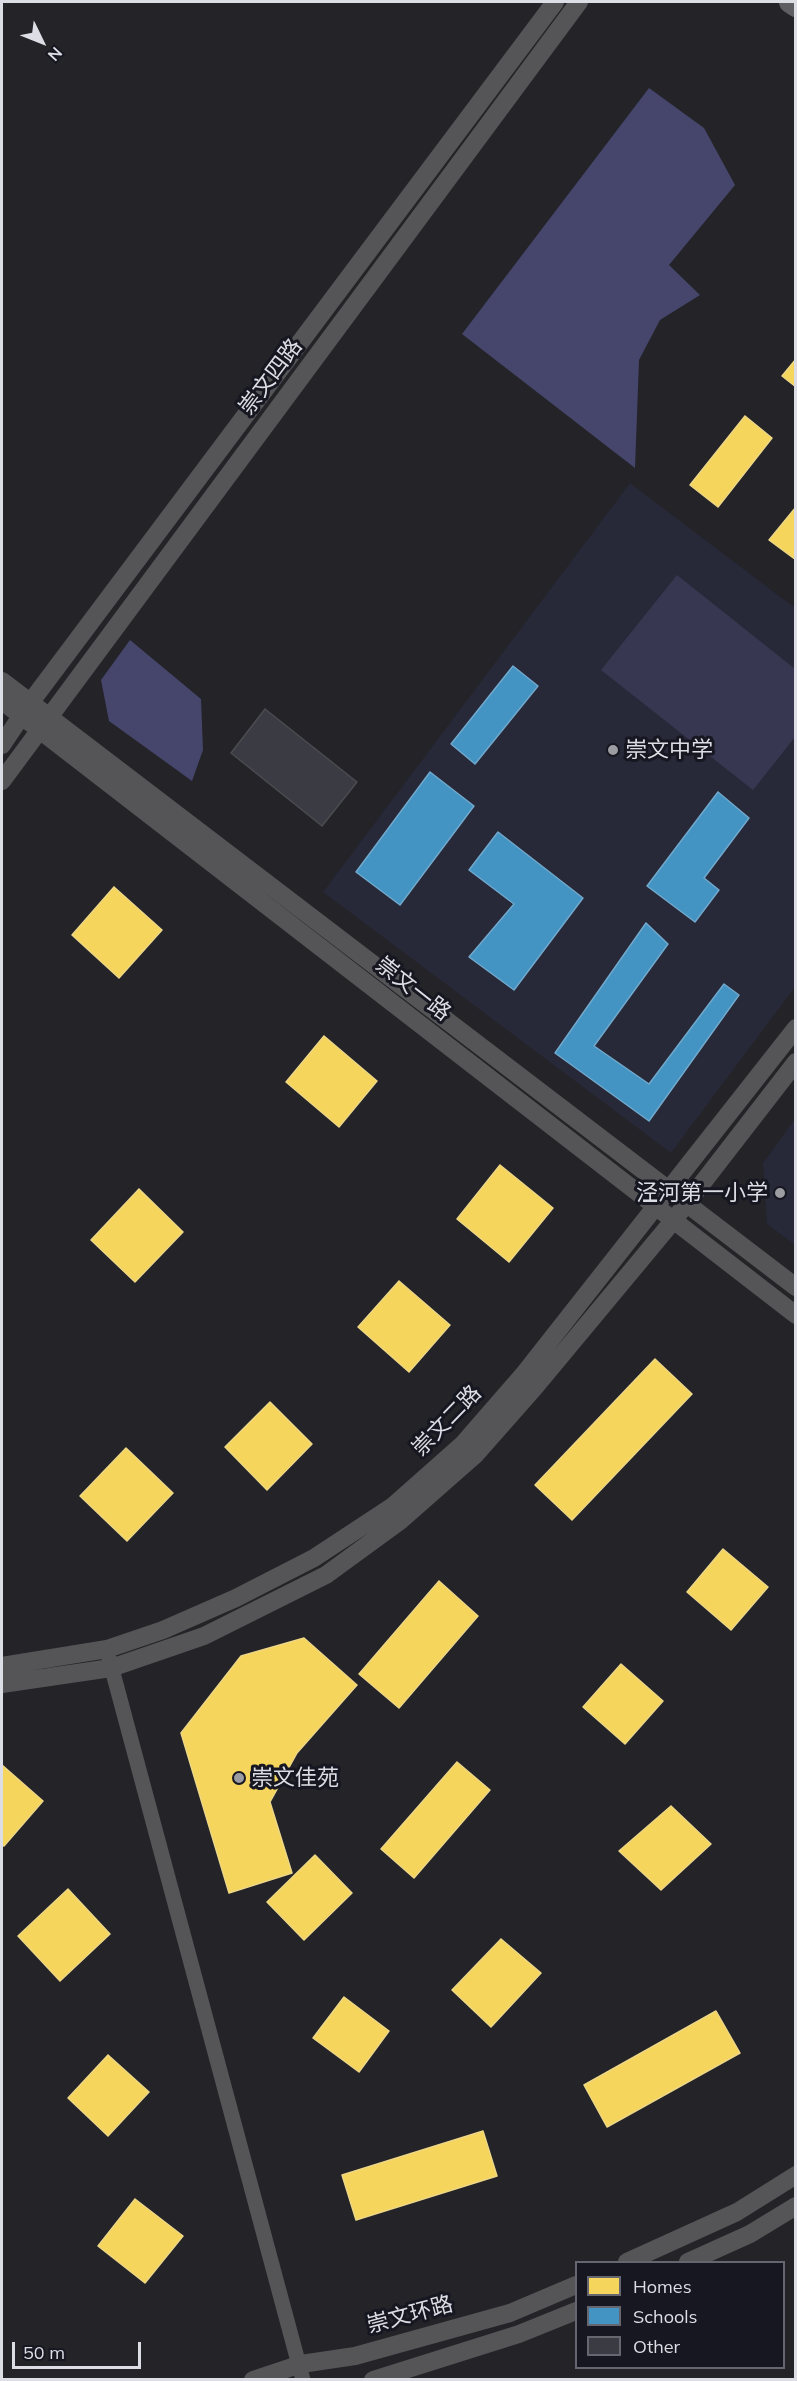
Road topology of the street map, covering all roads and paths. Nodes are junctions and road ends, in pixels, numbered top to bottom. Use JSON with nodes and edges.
{"nodes":[{"id":1,"x":555,"y":2,"type":"edge"},
{"id":2,"x":579,"y":2,"type":"edge"},
{"id":3,"x":790,"y":2,"type":"edge"},
{"id":4,"x":795,"y":6,"type":"edge"},
{"id":5,"x":2,"y":681,"type":"edge"},
{"id":6,"x":2,"y":701,"type":"edge"},
{"id":7,"x":26,"y":710,"type":"junction"},
{"id":8,"x":44,"y":723,"type":"junction"},
{"id":9,"x":2,"y":745,"type":"edge"},
{"id":10,"x":2,"y":781,"type":"edge"},
{"id":11,"x":795,"y":1028,"type":"edge"},
{"id":12,"x":795,"y":1062,"type":"edge"},
{"id":13,"x":668,"y":1190,"type":"junction"},
{"id":14,"x":686,"y":1203,"type":"junction"},
{"id":15,"x":655,"y":1207,"type":"junction"},
{"id":16,"x":673,"y":1221,"type":"junction"},
{"id":17,"x":795,"y":1287,"type":"edge"},
{"id":18,"x":795,"y":1315,"type":"edge"},
{"id":19,"x":107,"y":1649,"type":"junction"},
{"id":20,"x":2,"y":1666,"type":"edge"},
{"id":21,"x":111,"y":1668,"type":"junction"},
{"id":22,"x":2,"y":1684,"type":"edge"},
{"id":23,"x":795,"y":2175,"type":"edge"},
{"id":24,"x":795,"y":2206,"type":"edge"},
{"id":25,"x":629,"y":2261,"type":"edge"},
{"id":26,"x":690,"y":2261,"type":"edge"},
{"id":27,"x":575,"y":2285,"type":"edge"},
{"id":28,"x":575,"y":2312,"type":"edge"},
{"id":29,"x":302,"y":2372,"type":"edge"},
{"id":30,"x":253,"y":2379,"type":"edge"},
{"id":31,"x":373,"y":2379,"type":"edge"}],
"edges":[{"from":1,"to":7,"type":"street","name":"崇文四路"},
{"from":2,"to":8,"type":"street","name":"崇文四路"},
{"from":3,"to":4,"type":"main road"},
{"from":5,"to":7,"type":"street","name":"崇文一路"},
{"from":6,"to":7,"type":"street","name":"崇文一路"},
{"from":7,"to":8,"type":"street","name":"崇文一路"},
{"from":7,"to":9,"type":"street","name":"崇文四路"},
{"from":8,"to":10,"type":"street","name":"崇文四路"},
{"from":8,"to":13,"type":"street","name":"崇文一路"},
{"from":8,"to":15,"type":"street","name":"崇文一路"},
{"from":11,"to":13,"type":"street","name":"崇文二路"},
{"from":12,"to":14,"type":"street","name":"崇文二路"},
{"from":13,"to":14,"type":"street","name":"崇文一路"},
{"from":13,"to":15,"type":"street","name":"崇文二路"},
{"from":14,"to":16,"type":"street","name":"崇文二路"},
{"from":14,"to":17,"type":"street","name":"崇文一路"},
{"from":15,"to":16,"type":"street","name":"崇文一路"},
{"from":15,"to":19,"type":"street","name":"崇文二路"},
{"from":16,"to":18,"type":"street","name":"崇文一路"},
{"from":16,"to":21,"type":"street","name":"崇文二路"},
{"from":19,"to":20,"type":"street","name":"崇文二路"},
{"from":19,"to":21,"type":"street"},
{"from":21,"to":22,"type":"street","name":"崇文二路"},
{"from":21,"to":29,"type":"street"},
{"from":23,"to":25,"type":"street"},
{"from":24,"to":26,"type":"street"},
{"from":27,"to":29,"type":"street","name":"崇文环路"},
{"from":28,"to":31,"type":"street"},
{"from":29,"to":30,"type":"street","name":"崇文环路"}]}
